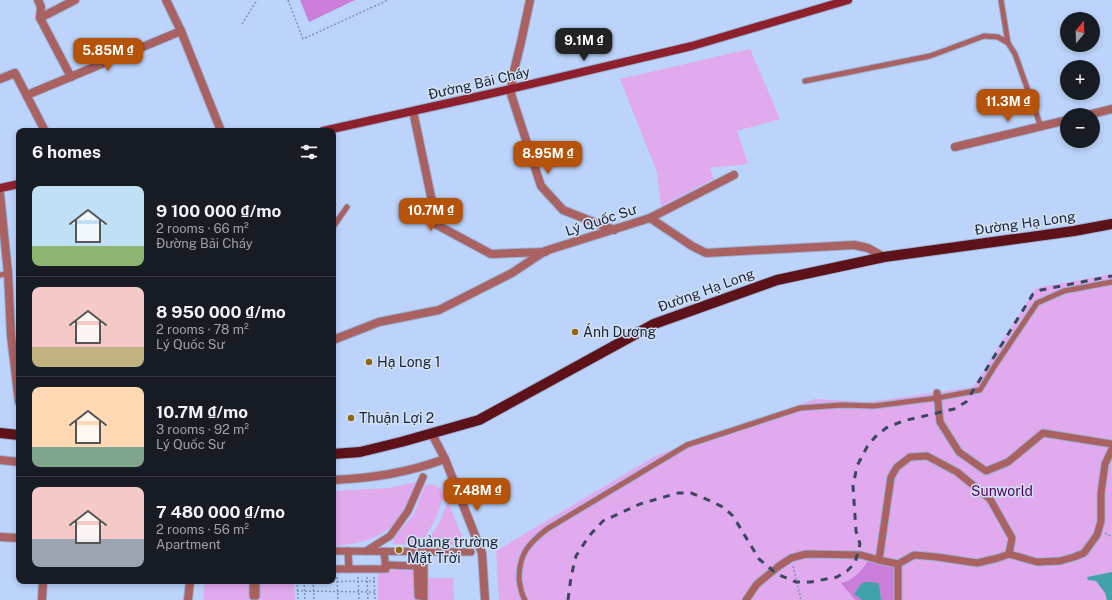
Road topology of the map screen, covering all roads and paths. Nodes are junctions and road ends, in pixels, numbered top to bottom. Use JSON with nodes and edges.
{"nodes":[{"id":1,"x":38,"y":0,"type":"edge"},
{"id":2,"x":76,"y":0,"type":"edge"},
{"id":3,"x":166,"y":0,"type":"edge"},
{"id":4,"x":257,"y":0,"type":"edge"},
{"id":5,"x":288,"y":0,"type":"edge"},
{"id":6,"x":388,"y":0,"type":"edge"},
{"id":7,"x":530,"y":0,"type":"edge"},
{"id":8,"x":848,"y":0,"type":"edge"},
{"id":9,"x":1001,"y":0,"type":"edge"},
{"id":10,"x":40,"y":18,"type":"junction"},
{"id":11,"x":242,"y":24,"type":"dead end"},
{"id":12,"x":181,"y":31,"type":"junction"},
{"id":13,"x":1008,"y":43,"type":"junction"},
{"id":14,"x":71,"y":77,"type":"junction"},
{"id":15,"x":0,"y":79,"type":"edge"},
{"id":16,"x":805,"y":81,"type":"dead end"},
{"id":17,"x":511,"y":89,"type":"junction"},
{"id":18,"x":27,"y":95,"type":"junction"},
{"id":19,"x":1112,"y":109,"type":"edge"},
{"id":20,"x":413,"y":111,"type":"junction"},
{"id":21,"x":1100,"y":112,"type":"edge"},
{"id":22,"x":1060,"y":122,"type":"edge"},
{"id":23,"x":1041,"y":126,"type":"junction"},
{"id":24,"x":44,"y":128,"type":"edge"},
{"id":25,"x":219,"y":128,"type":"edge"},
{"id":26,"x":336,"y":128,"type":"edge"},
{"id":27,"x":955,"y":147,"type":"dead end"},
{"id":28,"x":734,"y":175,"type":"dead end"},
{"id":29,"x":16,"y":185,"type":"edge"},
{"id":30,"x":0,"y":188,"type":"edge"},
{"id":31,"x":0,"y":194,"type":"edge"},
{"id":32,"x":347,"y":206,"type":"dead end"},
{"id":33,"x":650,"y":218,"type":"junction"},
{"id":34,"x":336,"y":222,"type":"edge"},
{"id":35,"x":1112,"y":224,"type":"edge"},
{"id":36,"x":614,"y":230,"type":"junction"},
{"id":37,"x":546,"y":252,"type":"junction"},
{"id":38,"x":884,"y":256,"type":"junction"},
{"id":39,"x":4,"y":274,"type":"edge"},
{"id":40,"x":1112,"y":282,"type":"edge"},
{"id":41,"x":336,"y":339,"type":"edge"},
{"id":42,"x":16,"y":377,"type":"edge"},
{"id":43,"x":937,"y":396,"type":"junction"},
{"id":44,"x":0,"y":433,"type":"edge"},
{"id":45,"x":432,"y":434,"type":"junction"},
{"id":46,"x":16,"y":435,"type":"edge"},
{"id":47,"x":1112,"y":444,"type":"edge"},
{"id":48,"x":1112,"y":449,"type":"edge"},
{"id":49,"x":336,"y":454,"type":"edge"},
{"id":50,"x":445,"y":459,"type":"junction"},
{"id":51,"x":0,"y":460,"type":"edge"},
{"id":52,"x":16,"y":462,"type":"edge"},
{"id":53,"x":423,"y":477,"type":"dead end"},
{"id":54,"x":336,"y":480,"type":"edge"},
{"id":55,"x":0,"y":537,"type":"edge"},
{"id":56,"x":16,"y":538,"type":"edge"},
{"id":57,"x":336,"y":551,"type":"edge"},
{"id":58,"x":348,"y":552,"type":"junction"},
{"id":59,"x":366,"y":552,"type":"junction"},
{"id":60,"x":384,"y":552,"type":"junction"},
{"id":61,"x":471,"y":552,"type":"dead end"},
{"id":62,"x":1009,"y":554,"type":"junction"},
{"id":63,"x":791,"y":558,"type":"junction"},
{"id":64,"x":879,"y":560,"type":"junction"},
{"id":65,"x":898,"y":564,"type":"junction"},
{"id":66,"x":386,"y":565,"type":"junction"},
{"id":67,"x":336,"y":569,"type":"edge"},
{"id":68,"x":349,"y":569,"type":"junction"},
{"id":69,"x":358,"y":569,"type":"junction"},
{"id":70,"x":371,"y":569,"type":"junction"},
{"id":71,"x":336,"y":575,"type":"edge"},
{"id":72,"x":337,"y":581,"type":"junction"},
{"id":73,"x":359,"y":581,"type":"junction"},
{"id":74,"x":367,"y":581,"type":"junction"},
{"id":75,"x":375,"y":581,"type":"junction"},
{"id":76,"x":43,"y":584,"type":"edge"},
{"id":77,"x":190,"y":584,"type":"edge"},
{"id":78,"x":250,"y":584,"type":"edge"},
{"id":79,"x":253,"y":584,"type":"edge"},
{"id":80,"x":256,"y":584,"type":"edge"},
{"id":81,"x":297,"y":584,"type":"edge"},
{"id":82,"x":304,"y":584,"type":"edge"},
{"id":83,"x":313,"y":584,"type":"edge"},
{"id":84,"x":297,"y":591,"type":"junction"},
{"id":85,"x":305,"y":591,"type":"junction"},
{"id":86,"x":314,"y":591,"type":"junction"},
{"id":87,"x":338,"y":591,"type":"junction"},
{"id":88,"x":359,"y":592,"type":"junction"},
{"id":89,"x":368,"y":592,"type":"junction"},
{"id":90,"x":375,"y":592,"type":"junction"},
{"id":91,"x":42,"y":600,"type":"edge"},
{"id":92,"x":188,"y":600,"type":"edge"},
{"id":93,"x":250,"y":600,"type":"edge"},
{"id":94,"x":298,"y":600,"type":"edge"},
{"id":95,"x":305,"y":600,"type":"edge"},
{"id":96,"x":314,"y":600,"type":"edge"},
{"id":97,"x":338,"y":600,"type":"edge"},
{"id":98,"x":359,"y":600,"type":"edge"},
{"id":99,"x":368,"y":600,"type":"edge"},
{"id":100,"x":375,"y":600,"type":"edge"},
{"id":101,"x":424,"y":600,"type":"edge"},
{"id":102,"x":485,"y":600,"type":"edge"},
{"id":103,"x":525,"y":600,"type":"edge"},
{"id":104,"x":746,"y":600,"type":"edge"},
{"id":105,"x":801,"y":600,"type":"edge"},
{"id":106,"x":898,"y":600,"type":"edge"}],
"edges":[{"from":1,"to":10,"type":"street"},
{"from":2,"to":10,"type":"street"},
{"from":3,"to":12,"type":"street"},
{"from":4,"to":11,"type":"path"},
{"from":5,"to":6,"type":"path"},
{"from":7,"to":17,"type":"street"},
{"from":8,"to":17,"type":"main road","name":"Đường Bãi Cháy"},
{"from":9,"to":13,"type":"lane"},
{"from":10,"to":14,"type":"street"},
{"from":12,"to":14,"type":"street"},
{"from":12,"to":25,"type":"street"},
{"from":13,"to":16,"type":"lane"},
{"from":13,"to":23,"type":"lane"},
{"from":14,"to":18,"type":"street"},
{"from":15,"to":18,"type":"street"},
{"from":17,"to":20,"type":"main road","name":"Đường Bãi Cháy"},
{"from":17,"to":36,"type":"street"},
{"from":18,"to":24,"type":"street"},
{"from":19,"to":21,"type":"street"},
{"from":20,"to":26,"type":"main road","name":"Đường Bãi Cháy"},
{"from":20,"to":37,"type":"street"},
{"from":22,"to":23,"type":"street"},
{"from":23,"to":27,"type":"street"},
{"from":28,"to":33,"type":"street"},
{"from":29,"to":30,"type":"main road"},
{"from":31,"to":39,"type":"street"},
{"from":32,"to":34,"type":"lane"},
{"from":33,"to":36,"type":"street","name":"Lý Quốc Sư"},
{"from":33,"to":38,"type":"street","name":"Lý Quốc Sư"},
{"from":35,"to":38,"type":"main road","name":"Đường Hạ Long"},
{"from":36,"to":37,"type":"street","name":"Lý Quốc Sư"},
{"from":37,"to":41,"type":"street","name":"Lý Quốc Sư"},
{"from":38,"to":45,"type":"main road","name":"Đường Hạ Long"},
{"from":39,"to":42,"type":"street"},
{"from":40,"to":43,"type":"lane"},
{"from":43,"to":47,"type":"street"},
{"from":43,"to":103,"type":"lane"},
{"from":44,"to":46,"type":"main road"},
{"from":45,"to":49,"type":"main road","name":"Đường Hạ Long"},
{"from":45,"to":50,"type":"street"},
{"from":48,"to":62,"type":"street"},
{"from":50,"to":54,"type":"street"},
{"from":50,"to":102,"type":"street"},
{"from":51,"to":52,"type":"street"},
{"from":53,"to":59,"type":"street"},
{"from":55,"to":56,"type":"street"},
{"from":57,"to":58,"type":"street"},
{"from":58,"to":59,"type":"street"},
{"from":58,"to":68,"type":"street"},
{"from":59,"to":60,"type":"street"},
{"from":60,"to":61,"type":"street"},
{"from":60,"to":66,"type":"street"},
{"from":62,"to":64,"type":"street"},
{"from":62,"to":65,"type":"street"},
{"from":63,"to":64,"type":"street"},
{"from":63,"to":104,"type":"street"},
{"from":63,"to":105,"type":"path"},
{"from":64,"to":65,"type":"street"},
{"from":65,"to":106,"type":"street"},
{"from":66,"to":70,"type":"street"},
{"from":66,"to":101,"type":"street"},
{"from":67,"to":68,"type":"street"},
{"from":68,"to":69,"type":"street"},
{"from":69,"to":70,"type":"street"},
{"from":69,"to":73,"type":"path"},
{"from":70,"to":74,"type":"path"},
{"from":70,"to":75,"type":"path"},
{"from":71,"to":72,"type":"path"},
{"from":72,"to":73,"type":"path"},
{"from":72,"to":87,"type":"path"},
{"from":73,"to":74,"type":"path"},
{"from":73,"to":88,"type":"path"},
{"from":74,"to":75,"type":"path"},
{"from":74,"to":89,"type":"path"},
{"from":75,"to":90,"type":"path"},
{"from":76,"to":91,"type":"street"},
{"from":77,"to":92,"type":"street"},
{"from":78,"to":93,"type":"street"},
{"from":79,"to":80,"type":"street"},
{"from":81,"to":84,"type":"path"},
{"from":82,"to":85,"type":"path"},
{"from":83,"to":86,"type":"path"},
{"from":84,"to":85,"type":"path"},
{"from":84,"to":94,"type":"path"},
{"from":85,"to":86,"type":"path"},
{"from":85,"to":95,"type":"path"},
{"from":86,"to":87,"type":"path"},
{"from":86,"to":96,"type":"path"},
{"from":87,"to":88,"type":"path"},
{"from":87,"to":97,"type":"path"},
{"from":88,"to":89,"type":"path"},
{"from":88,"to":98,"type":"path"},
{"from":89,"to":90,"type":"path"},
{"from":89,"to":99,"type":"path"},
{"from":90,"to":100,"type":"path"}]}
